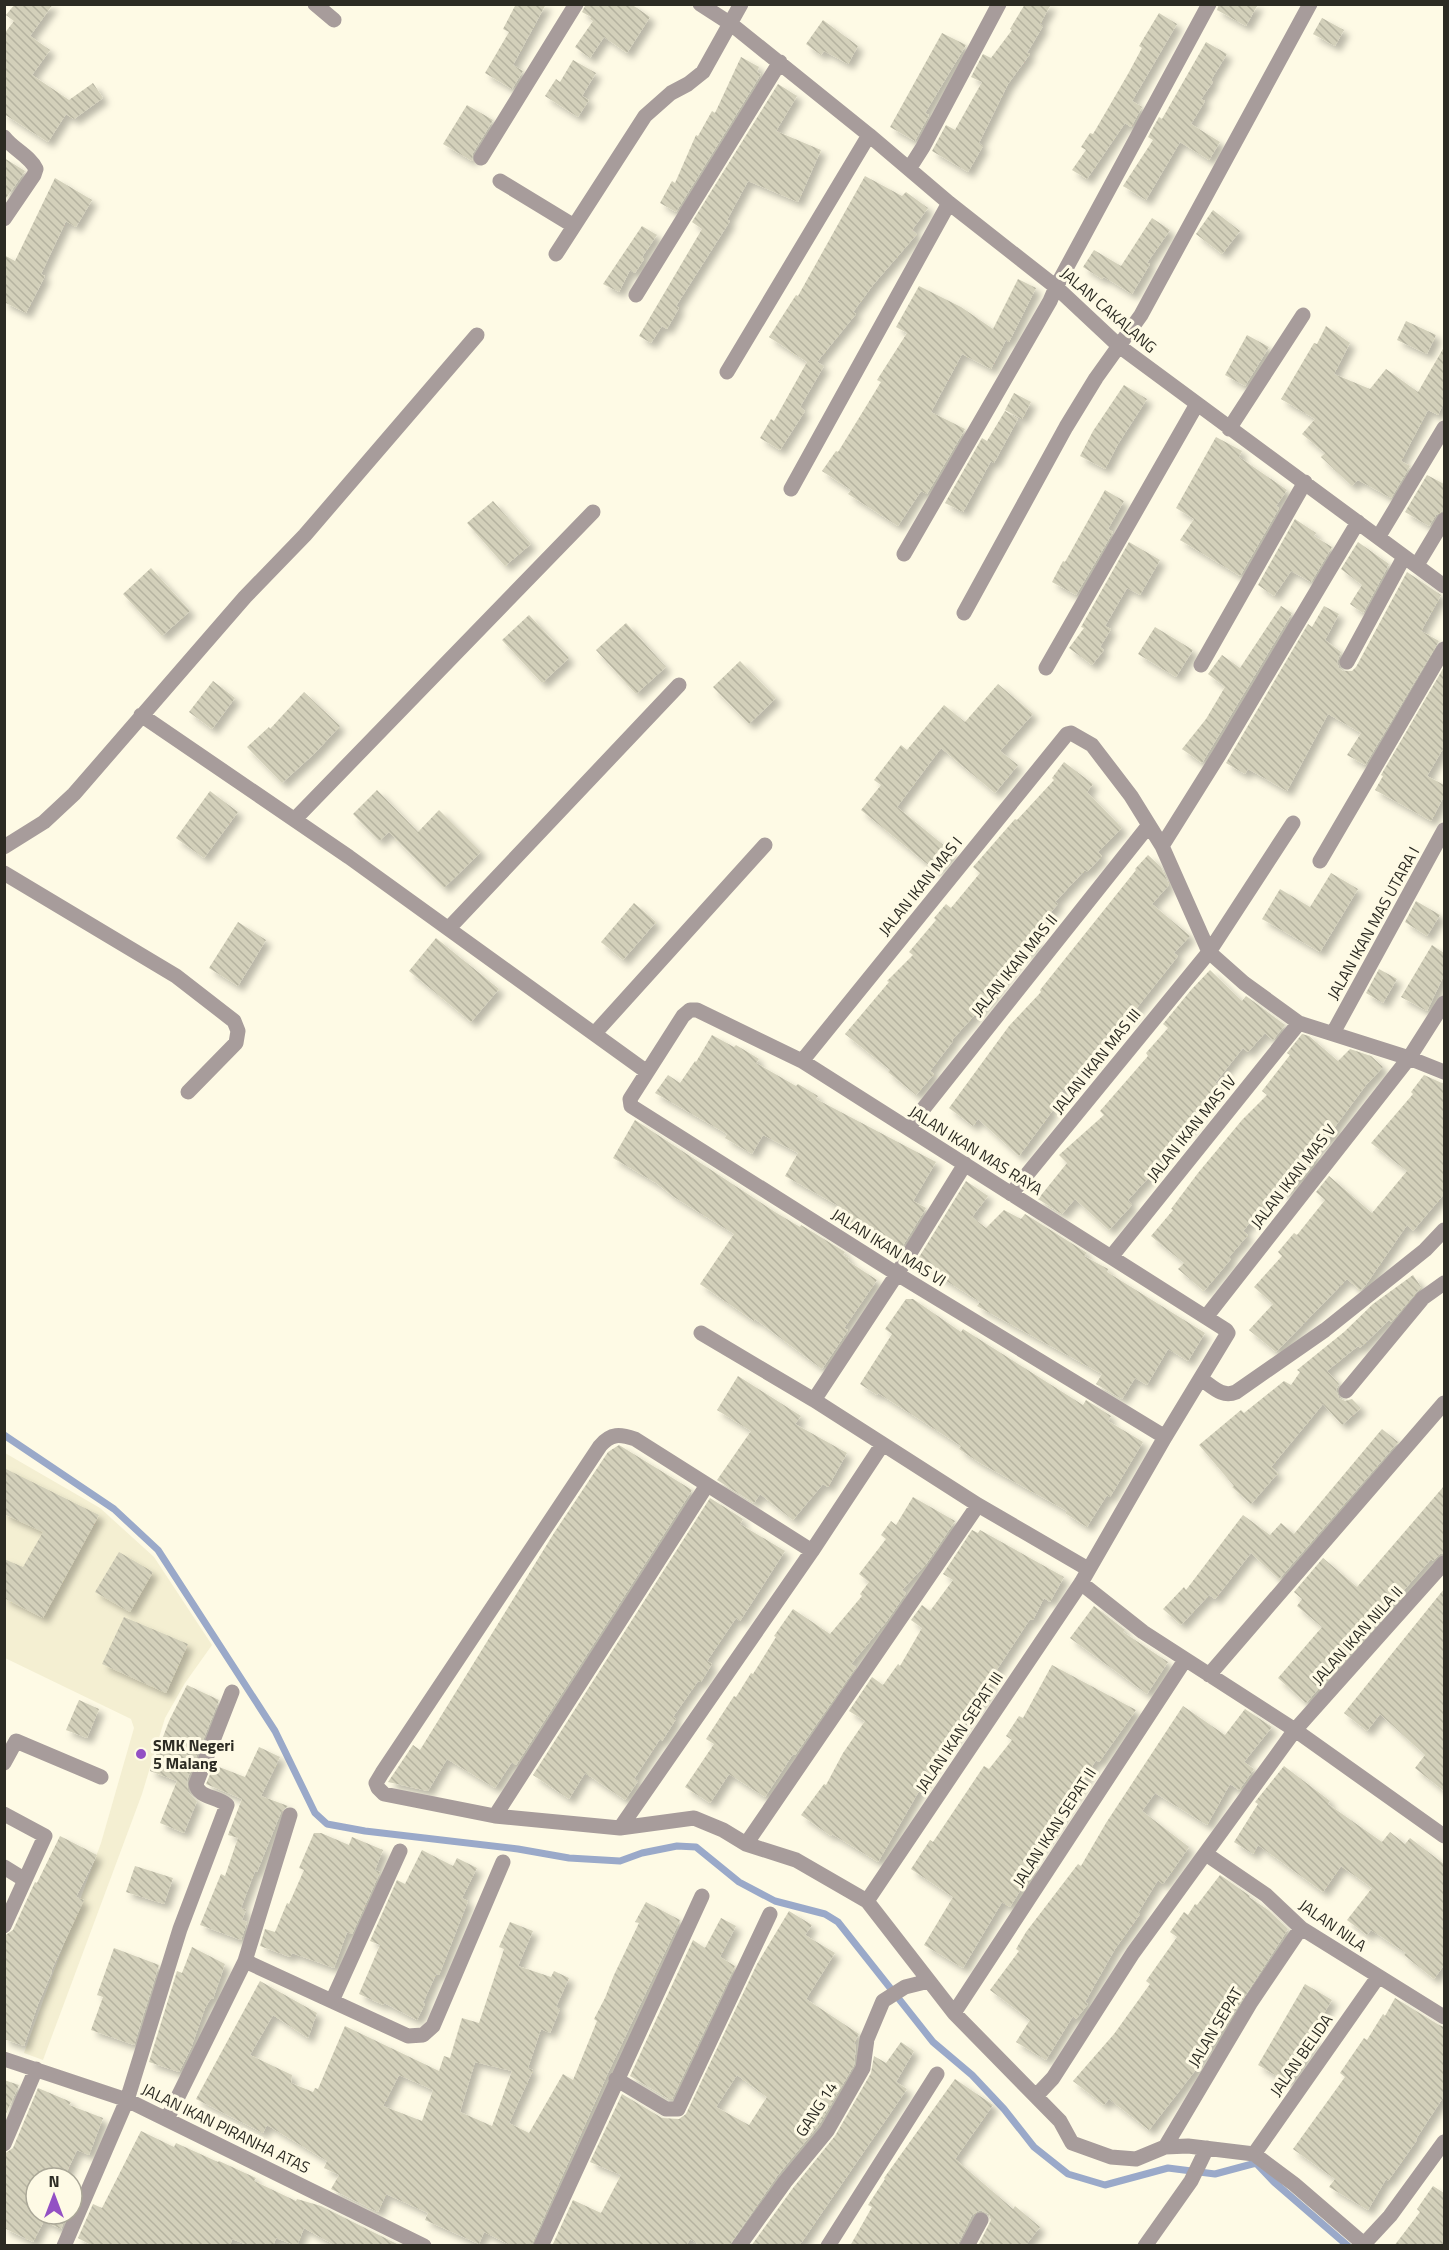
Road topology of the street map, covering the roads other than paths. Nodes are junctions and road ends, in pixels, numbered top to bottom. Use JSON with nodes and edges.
{"nodes":[{"id":1,"x":315,"y":4,"type":"edge"},
{"id":2,"x":576,"y":4,"type":"edge"},
{"id":3,"x":700,"y":4,"type":"edge"},
{"id":4,"x":741,"y":4,"type":"edge"},
{"id":5,"x":999,"y":4,"type":"edge"},
{"id":6,"x":1209,"y":4,"type":"edge"},
{"id":7,"x":1310,"y":4,"type":"edge"},
{"id":8,"x":334,"y":20,"type":"dead end"},
{"id":9,"x":731,"y":24,"type":"junction"},
{"id":10,"x":780,"y":63,"type":"junction"},
{"id":11,"x":869,"y":135,"type":"junction"},
{"id":12,"x":4,"y":137,"type":"edge"},
{"id":13,"x":481,"y":158,"type":"dead end"},
{"id":14,"x":909,"y":169,"type":"junction"},
{"id":15,"x":500,"y":181,"type":"dead end"},
{"id":16,"x":949,"y":203,"type":"junction"},
{"id":17,"x":4,"y":219,"type":"edge"},
{"id":18,"x":574,"y":226,"type":"junction"},
{"id":19,"x":556,"y":254,"type":"dead end"},
{"id":20,"x":1056,"y":287,"type":"junction"},
{"id":21,"x":636,"y":296,"type":"dead end"},
{"id":22,"x":1304,"y":315,"type":"dead end"},
{"id":23,"x":477,"y":335,"type":"dead end"},
{"id":24,"x":1119,"y":346,"type":"junction"},
{"id":25,"x":727,"y":372,"type":"dead end"},
{"id":26,"x":1197,"y":404,"type":"junction"},
{"id":27,"x":1444,"y":428,"type":"edge"},
{"id":28,"x":1229,"y":429,"type":"junction"},
{"id":29,"x":1305,"y":482,"type":"junction"},
{"id":30,"x":791,"y":489,"type":"dead end"},
{"id":31,"x":593,"y":512,"type":"dead end"},
{"id":32,"x":1444,"y":520,"type":"edge"},
{"id":33,"x":1358,"y":522,"type":"junction"},
{"id":34,"x":1379,"y":536,"type":"junction"},
{"id":35,"x":904,"y":554,"type":"dead end"},
{"id":36,"x":1410,"y":561,"type":"junction"},
{"id":37,"x":1444,"y":586,"type":"edge"},
{"id":38,"x":964,"y":613,"type":"dead end"},
{"id":39,"x":1444,"y":649,"type":"edge"},
{"id":40,"x":1347,"y":662,"type":"dead end"},
{"id":41,"x":1201,"y":665,"type":"dead end"},
{"id":42,"x":1046,"y":668,"type":"dead end"},
{"id":43,"x":679,"y":685,"type":"dead end"},
{"id":44,"x":141,"y":715,"type":"junction"},
{"id":45,"x":295,"y":819,"type":"junction"},
{"id":46,"x":1293,"y":823,"type":"dead end"},
{"id":47,"x":1149,"y":825,"type":"junction"},
{"id":48,"x":1444,"y":830,"type":"edge"},
{"id":49,"x":765,"y":845,"type":"dead end"},
{"id":50,"x":1162,"y":846,"type":"junction"},
{"id":51,"x":4,"y":847,"type":"edge"},
{"id":52,"x":1320,"y":861,"type":"dead end"},
{"id":53,"x":4,"y":873,"type":"edge"},
{"id":54,"x":450,"y":928,"type":"junction"},
{"id":55,"x":1209,"y":952,"type":"junction"},
{"id":56,"x":1444,"y":1003,"type":"edge"},
{"id":57,"x":1299,"y":1023,"type":"junction"},
{"id":58,"x":595,"y":1033,"type":"junction"},
{"id":59,"x":1333,"y":1033,"type":"junction"},
{"id":60,"x":1409,"y":1058,"type":"junction"},
{"id":61,"x":802,"y":1061,"type":"junction"},
{"id":62,"x":647,"y":1072,"type":"junction"},
{"id":63,"x":1444,"y":1072,"type":"edge"},
{"id":64,"x":188,"y":1092,"type":"dead end"},
{"id":65,"x":908,"y":1128,"type":"junction"},
{"id":66,"x":965,"y":1164,"type":"junction"},
{"id":67,"x":1011,"y":1194,"type":"junction"},
{"id":68,"x":1444,"y":1230,"type":"edge"},
{"id":69,"x":1111,"y":1257,"type":"junction"},
{"id":70,"x":897,"y":1274,"type":"junction"},
{"id":71,"x":1444,"y":1283,"type":"edge"},
{"id":72,"x":1206,"y":1317,"type":"junction"},
{"id":73,"x":701,"y":1333,"type":"dead end"},
{"id":74,"x":1228,"y":1334,"type":"joint"},
{"id":75,"x":1201,"y":1379,"type":"junction"},
{"id":76,"x":1346,"y":1391,"type":"dead end"},
{"id":77,"x":814,"y":1400,"type":"junction"},
{"id":78,"x":1444,"y":1402,"type":"edge"},
{"id":79,"x":1165,"y":1437,"type":"junction"},
{"id":80,"x":882,"y":1445,"type":"junction"},
{"id":81,"x":706,"y":1485,"type":"junction"},
{"id":82,"x":978,"y":1505,"type":"junction"},
{"id":83,"x":812,"y":1551,"type":"junction"},
{"id":84,"x":1444,"y":1563,"type":"edge"},
{"id":85,"x":1085,"y":1576,"type":"junction"},
{"id":86,"x":1185,"y":1660,"type":"junction"},
{"id":87,"x":1209,"y":1675,"type":"junction"},
{"id":88,"x":232,"y":1692,"type":"dead end"},
{"id":89,"x":1295,"y":1730,"type":"junction"},
{"id":90,"x":4,"y":1763,"type":"edge"},
{"id":91,"x":100,"y":1778,"type":"dead end"},
{"id":92,"x":4,"y":1814,"type":"edge"},
{"id":93,"x":290,"y":1815,"type":"dead end"},
{"id":94,"x":495,"y":1816,"type":"junction"},
{"id":95,"x":620,"y":1828,"type":"junction"},
{"id":96,"x":1443,"y":1832,"type":"edge"},
{"id":97,"x":746,"y":1844,"type":"junction"},
{"id":98,"x":400,"y":1851,"type":"dead end"},
{"id":99,"x":1206,"y":1854,"type":"junction"},
{"id":100,"x":503,"y":1862,"type":"dead end"},
{"id":101,"x":4,"y":1867,"type":"edge"},
{"id":102,"x":25,"y":1880,"type":"junction"},
{"id":103,"x":702,"y":1896,"type":"dead end"},
{"id":104,"x":867,"y":1902,"type":"junction"},
{"id":105,"x":770,"y":1914,"type":"dead end"},
{"id":106,"x":4,"y":1926,"type":"edge"},
{"id":107,"x":1300,"y":1928,"type":"junction"},
{"id":108,"x":245,"y":1961,"type":"junction"},
{"id":109,"x":1378,"y":1977,"type":"junction"},
{"id":110,"x":929,"y":1981,"type":"junction"},
{"id":111,"x":332,"y":2001,"type":"junction"},
{"id":112,"x":954,"y":2013,"type":"junction"},
{"id":113,"x":1444,"y":2017,"type":"edge"},
{"id":114,"x":4,"y":2059,"type":"edge"},
{"id":115,"x":36,"y":2069,"type":"junction"},
{"id":116,"x":937,"y":2074,"type":"dead end"},
{"id":117,"x":616,"y":2079,"type":"junction"},
{"id":118,"x":1036,"y":2095,"type":"junction"},
{"id":119,"x":128,"y":2100,"type":"junction"},
{"id":120,"x":167,"y":2119,"type":"junction"},
{"id":121,"x":1444,"y":2142,"type":"edge"},
{"id":122,"x":4,"y":2144,"type":"edge"},
{"id":123,"x":1165,"y":2147,"type":"junction"},
{"id":124,"x":1206,"y":2152,"type":"junction"},
{"id":125,"x":1254,"y":2154,"type":"junction"},
{"id":126,"x":981,"y":2220,"type":"dead end"},
{"id":127,"x":1365,"y":2245,"type":"edge"},
{"id":128,"x":64,"y":2246,"type":"edge"},
{"id":129,"x":424,"y":2246,"type":"edge"},
{"id":130,"x":541,"y":2246,"type":"edge"},
{"id":131,"x":739,"y":2246,"type":"edge"},
{"id":132,"x":828,"y":2246,"type":"edge"},
{"id":133,"x":967,"y":2246,"type":"edge"},
{"id":134,"x":1145,"y":2246,"type":"edge"}],
"edges":[{"from":1,"to":8,"type":"street"},
{"from":2,"to":13,"type":"street"},
{"from":3,"to":9,"type":"street","name":"JALAN CAKALANG"},
{"from":4,"to":9,"type":"street"},
{"from":5,"to":14,"type":"street"},
{"from":6,"to":20,"type":"street"},
{"from":7,"to":24,"type":"street"},
{"from":9,"to":10,"type":"street","name":"JALAN CAKALANG"},
{"from":9,"to":18,"type":"street"},
{"from":10,"to":11,"type":"street","name":"JALAN CAKALANG"},
{"from":10,"to":21,"type":"street"},
{"from":11,"to":14,"type":"street","name":"JALAN CAKALANG"},
{"from":11,"to":25,"type":"street"},
{"from":12,"to":17,"type":"street"},
{"from":14,"to":16,"type":"street","name":"JALAN CAKALANG"},
{"from":15,"to":18,"type":"street"},
{"from":16,"to":20,"type":"street","name":"JALAN CAKALANG"},
{"from":16,"to":30,"type":"street"},
{"from":18,"to":19,"type":"street"},
{"from":20,"to":24,"type":"street","name":"JALAN CAKALANG"},
{"from":20,"to":35,"type":"street"},
{"from":22,"to":28,"type":"street"},
{"from":23,"to":44,"type":"street"},
{"from":24,"to":26,"type":"street","name":"JALAN CAKALANG"},
{"from":24,"to":38,"type":"street"},
{"from":26,"to":28,"type":"street","name":"JALAN CAKALANG"},
{"from":26,"to":42,"type":"street"},
{"from":27,"to":34,"type":"street"},
{"from":28,"to":29,"type":"street","name":"JALAN CAKALANG"},
{"from":29,"to":33,"type":"street","name":"JALAN CAKALANG"},
{"from":29,"to":41,"type":"street"},
{"from":31,"to":45,"type":"street"},
{"from":32,"to":36,"type":"street"},
{"from":33,"to":34,"type":"street","name":"JALAN CAKALANG"},
{"from":33,"to":50,"type":"street"},
{"from":34,"to":36,"type":"street","name":"JALAN CAKALANG"},
{"from":36,"to":37,"type":"street","name":"JALAN CAKALANG"},
{"from":36,"to":40,"type":"street"},
{"from":39,"to":52,"type":"street"},
{"from":43,"to":54,"type":"street"},
{"from":44,"to":45,"type":"street"},
{"from":44,"to":51,"type":"street"},
{"from":45,"to":54,"type":"street"},
{"from":46,"to":55,"type":"street","name":"JALAN IKAN MAS III"},
{"from":47,"to":50,"type":"street"},
{"from":47,"to":61,"type":"street","name":"JALAN IKAN MAS I"},
{"from":47,"to":65,"type":"street","name":"JALAN IKAN MAS II"},
{"from":48,"to":59,"type":"street","name":"JALAN IKAN MAS UTARA I"},
{"from":49,"to":58,"type":"street"},
{"from":50,"to":55,"type":"street"},
{"from":53,"to":64,"type":"street"},
{"from":54,"to":58,"type":"street"},
{"from":55,"to":57,"type":"street"},
{"from":55,"to":67,"type":"street","name":"JALAN IKAN MAS III"},
{"from":56,"to":60,"type":"street","name":"JALAN IKAN MAS V"},
{"from":57,"to":59,"type":"street"},
{"from":57,"to":69,"type":"street","name":"JALAN IKAN MAS IV"},
{"from":58,"to":62,"type":"street"},
{"from":59,"to":60,"type":"street"},
{"from":60,"to":63,"type":"street"},
{"from":60,"to":72,"type":"street","name":"JALAN IKAN MAS V"},
{"from":61,"to":62,"type":"street","name":"JALAN IKAN MAS RAYA"},
{"from":61,"to":65,"type":"street","name":"JALAN IKAN MAS RAYA"},
{"from":62,"to":70,"type":"street","name":"JALAN IKAN MAS VI"},
{"from":65,"to":66,"type":"street","name":"JALAN IKAN MAS RAYA"},
{"from":66,"to":67,"type":"street","name":"JALAN IKAN MAS RAYA"},
{"from":66,"to":70,"type":"street"},
{"from":67,"to":69,"type":"street","name":"JALAN IKAN MAS RAYA"},
{"from":68,"to":75,"type":"street"},
{"from":69,"to":72,"type":"street","name":"JALAN IKAN MAS RAYA"},
{"from":70,"to":77,"type":"street"},
{"from":70,"to":79,"type":"street","name":"JALAN IKAN MAS VI"},
{"from":71,"to":76,"type":"street"},
{"from":72,"to":74,"type":"street","name":"JALAN IKAN MAS RAYA"},
{"from":73,"to":77,"type":"street"},
{"from":74,"to":75,"type":"street","name":"JALAN IKAN SEPAT III"},
{"from":75,"to":79,"type":"street","name":"JALAN IKAN SEPAT III"},
{"from":77,"to":80,"type":"street"},
{"from":78,"to":87,"type":"street"},
{"from":79,"to":85,"type":"street","name":"JALAN IKAN SEPAT III"},
{"from":80,"to":82,"type":"street"},
{"from":80,"to":83,"type":"street"},
{"from":81,"to":83,"type":"street"},
{"from":81,"to":94,"type":"street"},
{"from":81,"to":94,"type":"street"},
{"from":82,"to":85,"type":"street"},
{"from":82,"to":97,"type":"street"},
{"from":83,"to":95,"type":"street"},
{"from":84,"to":89,"type":"street","name":"JALAN IKAN NILA II"},
{"from":85,"to":86,"type":"street"},
{"from":85,"to":104,"type":"street","name":"JALAN IKAN SEPAT III"},
{"from":86,"to":87,"type":"street"},
{"from":86,"to":112,"type":"street","name":"JALAN IKAN SEPAT II"},
{"from":87,"to":89,"type":"street"},
{"from":88,"to":119,"type":"street"},
{"from":89,"to":96,"type":"street"},
{"from":89,"to":99,"type":"street","name":"JALAN IKAN NILA II"},
{"from":90,"to":91,"type":"street"},
{"from":92,"to":102,"type":"street"},
{"from":93,"to":108,"type":"street"},
{"from":94,"to":95,"type":"street"},
{"from":95,"to":97,"type":"street"},
{"from":97,"to":104,"type":"street"},
{"from":98,"to":111,"type":"street"},
{"from":99,"to":107,"type":"street","name":"JALAN NILA"},
{"from":99,"to":118,"type":"street","name":"JALAN IKAN NILA II"},
{"from":100,"to":111,"type":"street"},
{"from":101,"to":102,"type":"street"},
{"from":102,"to":106,"type":"street"},
{"from":103,"to":117,"type":"street"},
{"from":104,"to":110,"type":"street"},
{"from":105,"to":117,"type":"street"},
{"from":107,"to":109,"type":"street","name":"JALAN NILA"},
{"from":107,"to":123,"type":"street","name":"JALAN SEPAT"},
{"from":108,"to":111,"type":"street"},
{"from":108,"to":120,"type":"street"},
{"from":109,"to":113,"type":"street","name":"JALAN NILA"},
{"from":109,"to":125,"type":"street","name":"JALAN BELIDA"},
{"from":110,"to":112,"type":"street"},
{"from":110,"to":131,"type":"street","name":"GANG 14"},
{"from":112,"to":118,"type":"street"},
{"from":114,"to":115,"type":"street","name":"JALAN IKAN PIRANHA ATAS"},
{"from":115,"to":119,"type":"street","name":"JALAN IKAN PIRANHA ATAS"},
{"from":115,"to":122,"type":"street"},
{"from":116,"to":132,"type":"street"},
{"from":117,"to":130,"type":"street"},
{"from":118,"to":123,"type":"street"},
{"from":119,"to":120,"type":"street","name":"JALAN IKAN PIRANHA ATAS"},
{"from":119,"to":128,"type":"street"},
{"from":120,"to":129,"type":"street","name":"JALAN IKAN PIRANHA ATAS"},
{"from":121,"to":127,"type":"street"},
{"from":123,"to":124,"type":"street"},
{"from":124,"to":125,"type":"street"},
{"from":124,"to":134,"type":"street"},
{"from":125,"to":127,"type":"street"},
{"from":126,"to":133,"type":"street"}]}
